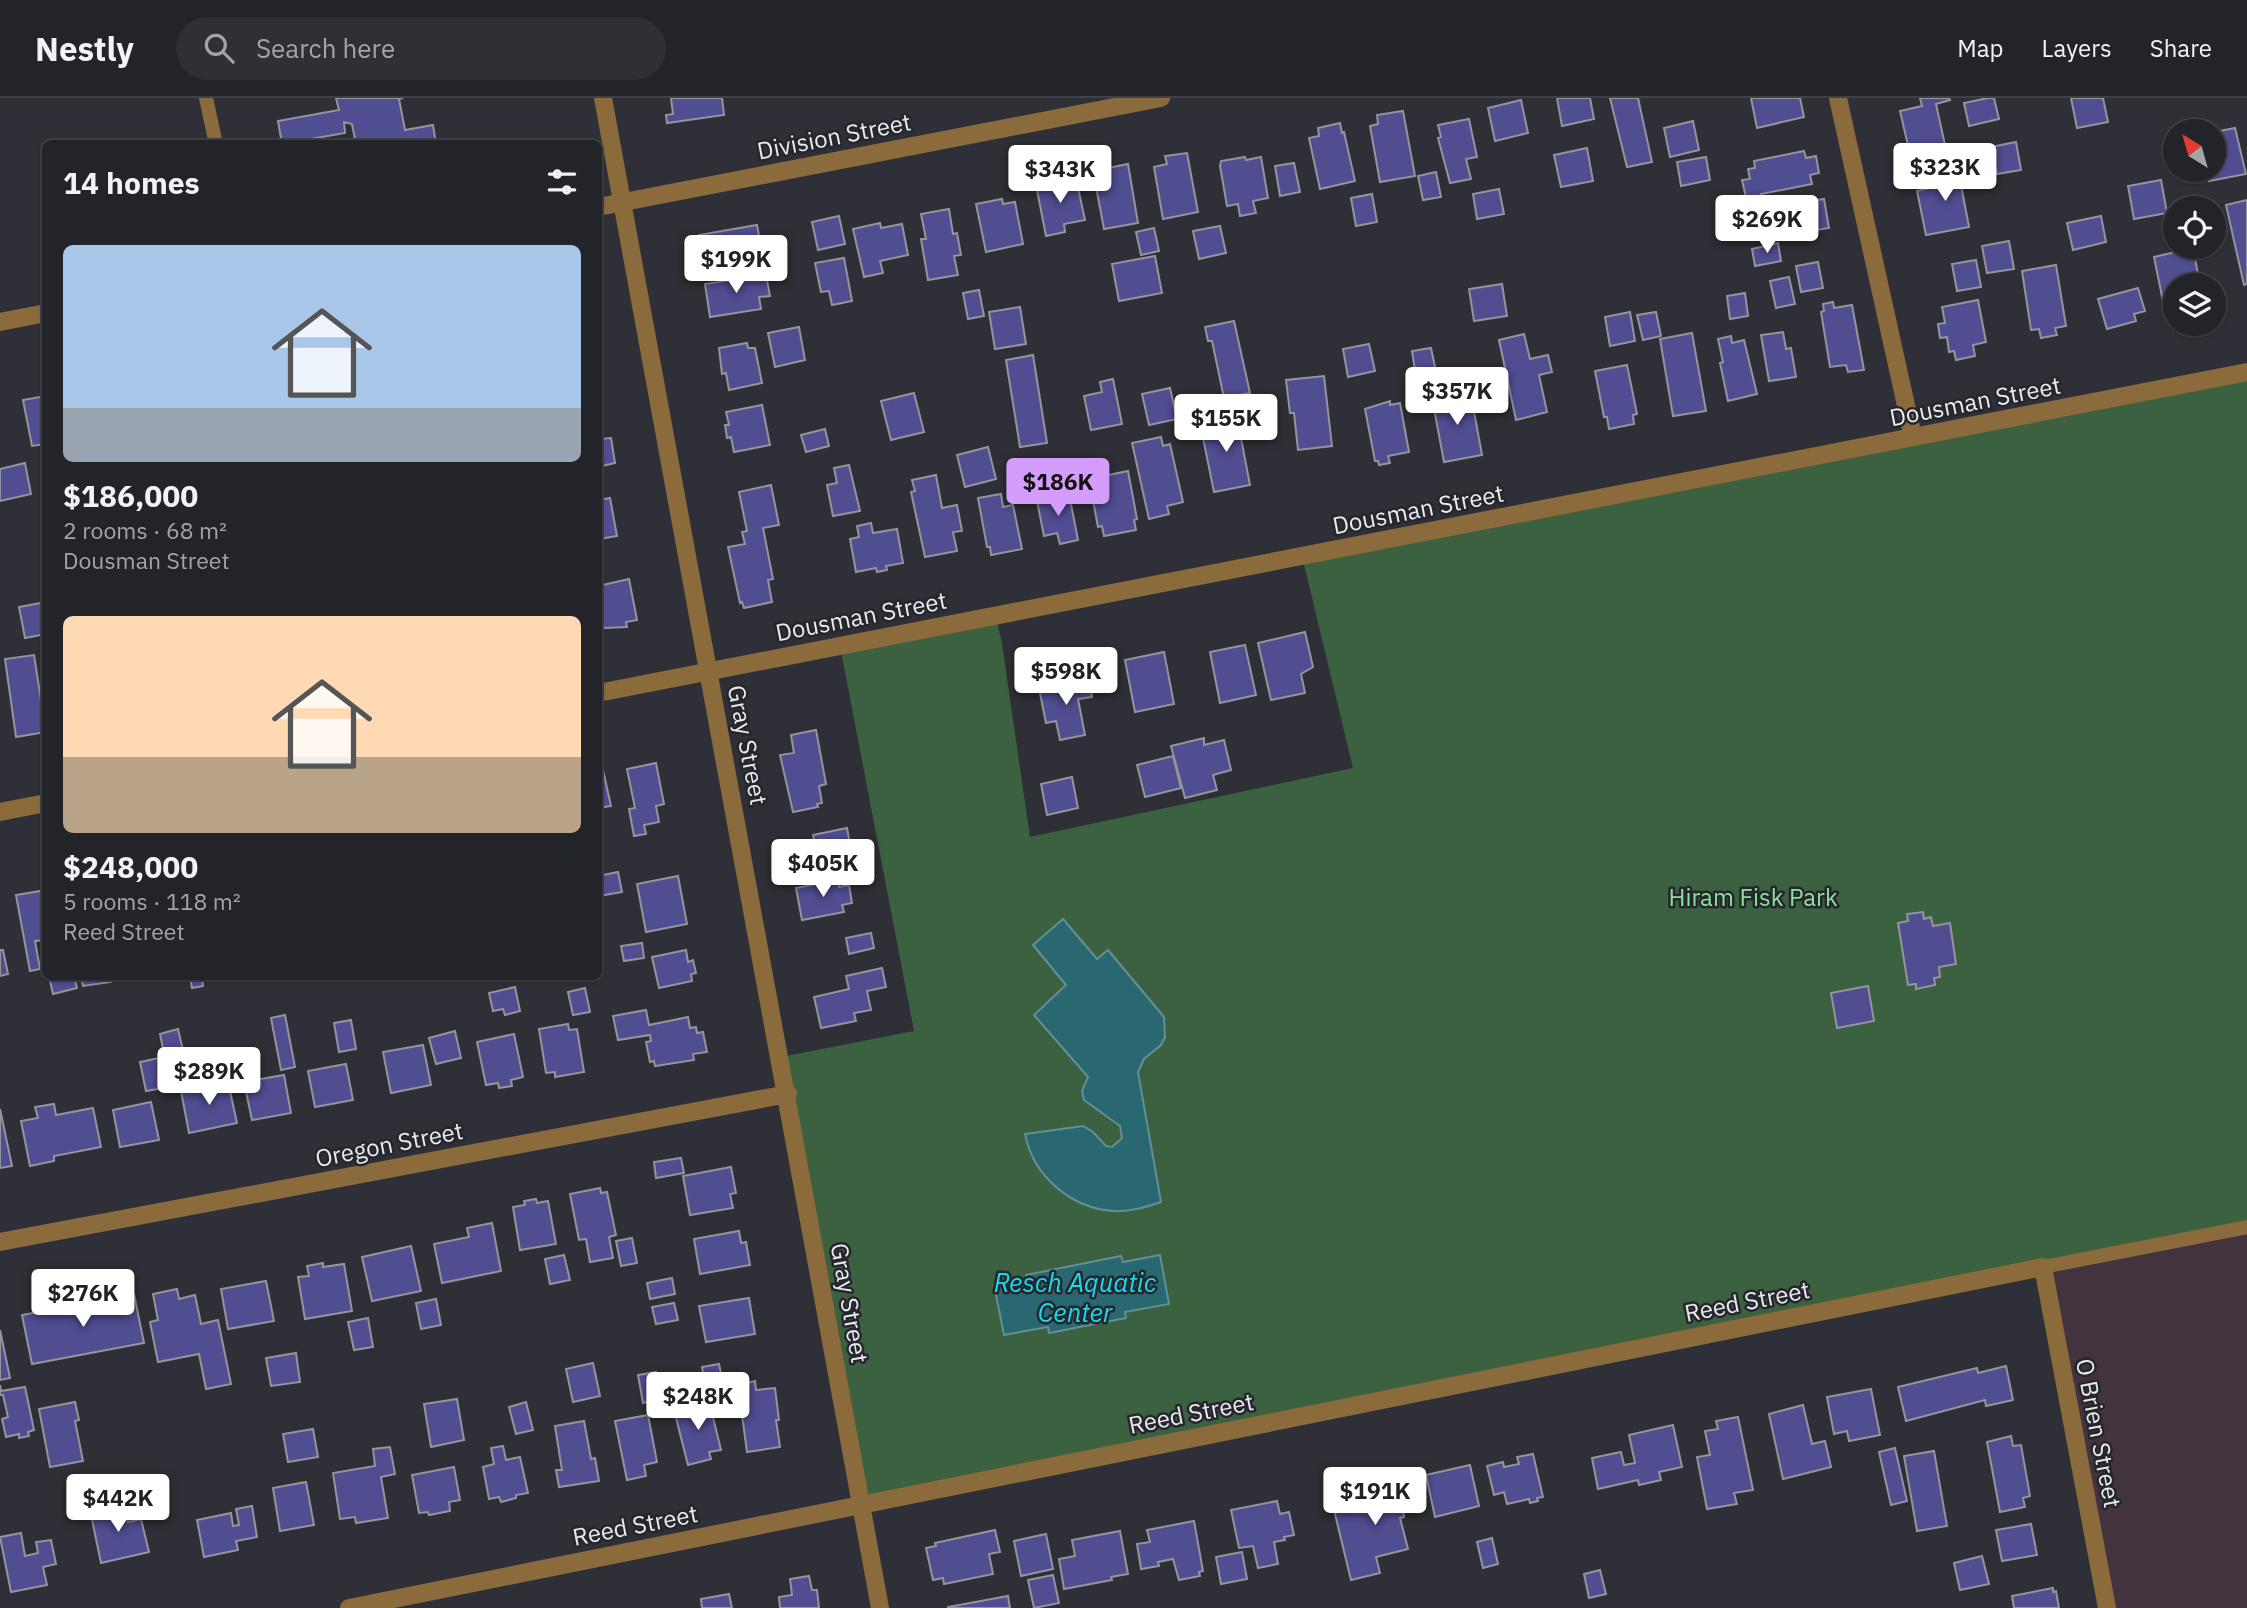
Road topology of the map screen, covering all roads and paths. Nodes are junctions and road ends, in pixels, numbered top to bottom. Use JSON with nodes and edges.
{"nodes":[{"id":1,"x":206,"y":98,"type":"edge"},
{"id":2,"x":603,"y":98,"type":"edge"},
{"id":3,"x":1161,"y":98,"type":"edge"},
{"id":4,"x":1838,"y":98,"type":"edge"},
{"id":5,"x":215,"y":140,"type":"edge"},
{"id":6,"x":622,"y":202,"type":"junction"},
{"id":7,"x":602,"y":205,"type":"edge"},
{"id":8,"x":42,"y":314,"type":"edge"},
{"id":9,"x":0,"y":322,"type":"edge"},
{"id":10,"x":2247,"y":372,"type":"edge"},
{"id":11,"x":1913,"y":437,"type":"junction"},
{"id":12,"x":709,"y":671,"type":"junction"},
{"id":13,"x":602,"y":692,"type":"edge"},
{"id":14,"x":42,"y":804,"type":"edge"},
{"id":15,"x":0,"y":812,"type":"edge"},
{"id":16,"x":788,"y":1094,"type":"junction"},
{"id":17,"x":2247,"y":1227,"type":"edge"},
{"id":18,"x":0,"y":1242,"type":"edge"},
{"id":19,"x":2043,"y":1267,"type":"junction"},
{"id":20,"x":861,"y":1504,"type":"junction"},
{"id":21,"x":349,"y":1608,"type":"edge"},
{"id":22,"x":880,"y":1608,"type":"edge"},
{"id":23,"x":2107,"y":1608,"type":"edge"}],
"edges":[{"from":1,"to":5,"type":"lane"},
{"from":2,"to":6,"type":"street","name":"Gray Street"},
{"from":3,"to":6,"type":"street","name":"Division Street"},
{"from":4,"to":11,"type":"street"},
{"from":6,"to":7,"type":"street","name":"Division Street"},
{"from":6,"to":12,"type":"street","name":"Gray Street"},
{"from":8,"to":9,"type":"street"},
{"from":10,"to":11,"type":"street","name":"Dousman Street"},
{"from":11,"to":12,"type":"street","name":"Dousman Street"},
{"from":12,"to":13,"type":"street","name":"Dousman Street"},
{"from":12,"to":16,"type":"street","name":"Gray Street"},
{"from":14,"to":15,"type":"street"},
{"from":16,"to":18,"type":"street","name":"Oregon Street"},
{"from":16,"to":20,"type":"street","name":"Gray Street"},
{"from":17,"to":19,"type":"lane"},
{"from":19,"to":20,"type":"street","name":"Reed Street"},
{"from":19,"to":23,"type":"street","name":"O Brien Street"},
{"from":20,"to":21,"type":"street","name":"Reed Street"},
{"from":20,"to":22,"type":"street","name":"Gray Street"}]}
